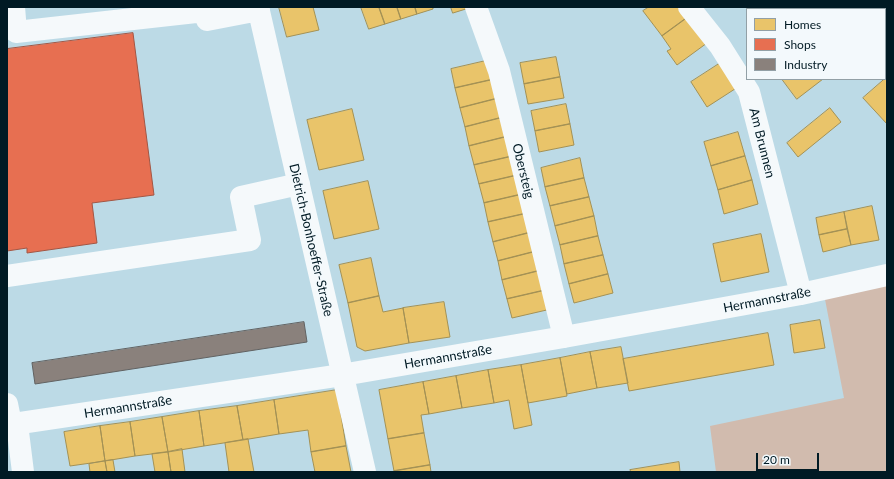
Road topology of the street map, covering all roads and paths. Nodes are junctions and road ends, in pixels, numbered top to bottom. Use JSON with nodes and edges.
{"nodes":[{"id":1,"x":14,"y":7,"type":"edge"},
{"id":2,"x":476,"y":7,"type":"edge"},
{"id":3,"x":689,"y":7,"type":"edge"},
{"id":4,"x":259,"y":8,"type":"edge"},
{"id":5,"x":299,"y":184,"type":"junction"},
{"id":6,"x":887,"y":275,"type":"edge"},
{"id":7,"x":7,"y":276,"type":"edge"},
{"id":8,"x":801,"y":294,"type":"junction"},
{"id":9,"x":564,"y":337,"type":"junction"},
{"id":10,"x":342,"y":375,"type":"junction"},
{"id":11,"x":10,"y":419,"type":"edge"},
{"id":12,"x":24,"y":472,"type":"edge"},
{"id":13,"x":364,"y":472,"type":"edge"}],
"edges":[{"from":1,"to":4,"type":"street"},
{"from":2,"to":9,"type":"street","name":"Obersteig"},
{"from":3,"to":8,"type":"street","name":"Am Brunnen"},
{"from":4,"to":5,"type":"street","name":"Dietrich-Bonhoeffer-Straße"},
{"from":5,"to":7,"type":"street"},
{"from":5,"to":10,"type":"street","name":"Dietrich-Bonhoeffer-Straße"},
{"from":6,"to":8,"type":"street","name":"Hermannstraße"},
{"from":8,"to":9,"type":"street","name":"Hermannstraße"},
{"from":9,"to":10,"type":"street","name":"Hermannstraße"},
{"from":10,"to":11,"type":"street","name":"Hermannstraße"},
{"from":10,"to":13,"type":"street","name":"Dietrich-Bonhoeffer-Straße"},
{"from":11,"to":12,"type":"street"}]}
